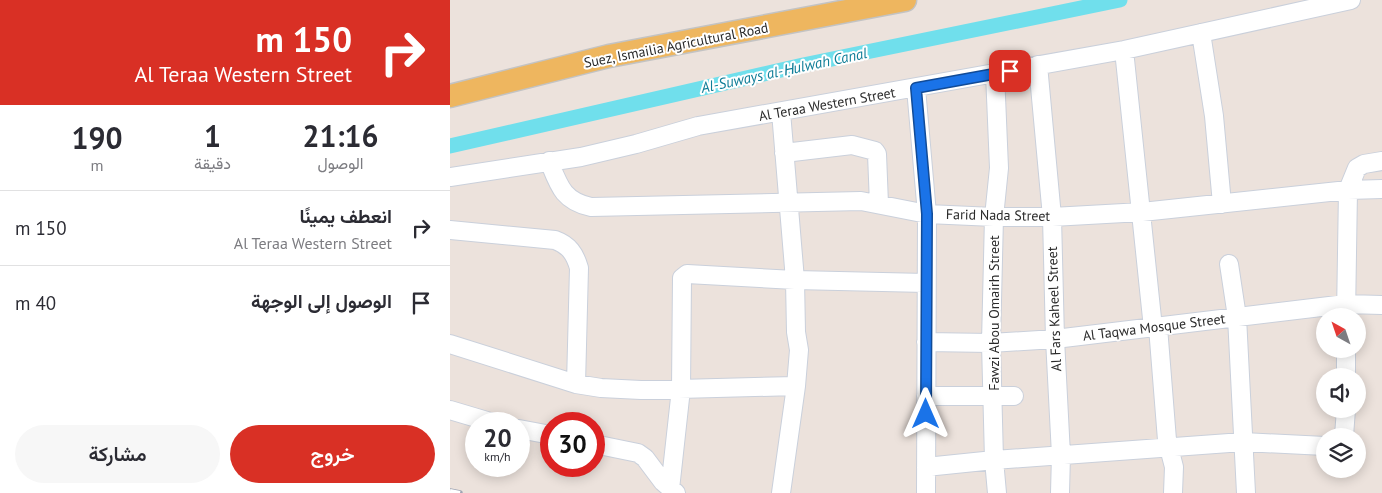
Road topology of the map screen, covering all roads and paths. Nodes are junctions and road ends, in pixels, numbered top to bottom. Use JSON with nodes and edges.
{"nodes":[{"id":1,"x":905,"y":0,"type":"edge"},
{"id":2,"x":1351,"y":0,"type":"edge"},
{"id":3,"x":1201,"y":33,"type":"junction"},
{"id":4,"x":1124,"y":50,"type":"junction"},
{"id":5,"x":1038,"y":65,"type":"junction"},
{"id":6,"x":995,"y":73,"type":"junction"},
{"id":7,"x":916,"y":88,"type":"junction"},
{"id":8,"x":450,"y":96,"type":"edge"},
{"id":9,"x":781,"y":112,"type":"junction"},
{"id":10,"x":784,"y":153,"type":"junction"},
{"id":11,"x":1382,"y":161,"type":"edge"},
{"id":12,"x":549,"y":162,"type":"junction"},
{"id":13,"x":450,"y":176,"type":"edge"},
{"id":14,"x":1348,"y":190,"type":"junction"},
{"id":15,"x":1382,"y":190,"type":"edge"},
{"id":16,"x":789,"y":203,"type":"junction"},
{"id":17,"x":879,"y":204,"type":"junction"},
{"id":18,"x":1222,"y":204,"type":"junction"},
{"id":19,"x":1142,"y":212,"type":"junction"},
{"id":20,"x":927,"y":214,"type":"junction"},
{"id":21,"x":1052,"y":216,"type":"junction"},
{"id":22,"x":994,"y":217,"type":"junction"},
{"id":23,"x":450,"y":230,"type":"edge"},
{"id":24,"x":1229,"y":264,"type":"dead end"},
{"id":25,"x":795,"y":280,"type":"junction"},
{"id":26,"x":926,"y":283,"type":"junction"},
{"id":27,"x":1382,"y":305,"type":"edge"},
{"id":28,"x":1346,"y":308,"type":"edge"},
{"id":29,"x":1360,"y":308,"type":"edge"},
{"id":30,"x":1316,"y":312,"type":"edge"},
{"id":31,"x":1236,"y":317,"type":"junction"},
{"id":32,"x":1155,"y":328,"type":"junction"},
{"id":33,"x":1054,"y":339,"type":"junction"},
{"id":34,"x":926,"y":342,"type":"junction"},
{"id":35,"x":992,"y":343,"type":"junction"},
{"id":36,"x":450,"y":344,"type":"edge"},
{"id":37,"x":576,"y":384,"type":"junction"},
{"id":38,"x":796,"y":386,"type":"junction"},
{"id":39,"x":682,"y":389,"type":"junction"},
{"id":40,"x":926,"y":396,"type":"junction"},
{"id":41,"x":993,"y":396,"type":"junction"},
{"id":42,"x":1014,"y":396,"type":"dead end"},
{"id":43,"x":450,"y":410,"type":"edge"},
{"id":44,"x":465,"y":414,"type":"edge"},
{"id":45,"x":1243,"y":442,"type":"junction"},
{"id":46,"x":605,"y":446,"type":"edge"},
{"id":47,"x":1316,"y":446,"type":"edge"},
{"id":48,"x":1168,"y":447,"type":"junction"},
{"id":49,"x":1061,"y":455,"type":"junction"},
{"id":50,"x":994,"y":460,"type":"junction"},
{"id":51,"x":926,"y":467,"type":"junction"},
{"id":52,"x":673,"y":491,"type":"edge"},
{"id":53,"x":781,"y":493,"type":"edge"},
{"id":54,"x":926,"y":493,"type":"edge"},
{"id":55,"x":997,"y":493,"type":"edge"},
{"id":56,"x":1060,"y":493,"type":"edge"},
{"id":57,"x":1173,"y":493,"type":"edge"},
{"id":58,"x":1246,"y":493,"type":"edge"}],
"edges":[{"from":1,"to":8,"type":"main road","name":"Suez, Ismailia Agricultural Road"},
{"from":2,"to":3,"type":"street","name":"Al Teraa Western Street"},
{"from":3,"to":4,"type":"street","name":"Al Teraa Western Street"},
{"from":3,"to":18,"type":"street"},
{"from":4,"to":5,"type":"street","name":"Al Teraa Western Street"},
{"from":4,"to":19,"type":"street"},
{"from":5,"to":6,"type":"street","name":"Al Teraa Western Street"},
{"from":5,"to":21,"type":"street","name":"Al Fars Kaheel Street"},
{"from":6,"to":7,"type":"street","name":"Al Teraa Western Street"},
{"from":6,"to":22,"type":"street","name":"Fawzi Abou Omairh Street"},
{"from":7,"to":9,"type":"street","name":"Al Teraa Western Street"},
{"from":7,"to":20,"type":"street"},
{"from":9,"to":10,"type":"street"},
{"from":9,"to":12,"type":"street","name":"Al Teraa Western Street"},
{"from":10,"to":16,"type":"street"},
{"from":10,"to":17,"type":"street"},
{"from":11,"to":14,"type":"street"},
{"from":12,"to":13,"type":"street","name":"Al Teraa Western Street"},
{"from":12,"to":16,"type":"street","name":"Farid Nada Street"},
{"from":14,"to":15,"type":"street","name":"Farid Nada Street"},
{"from":14,"to":18,"type":"street","name":"Farid Nada Street"},
{"from":14,"to":28,"type":"street"},
{"from":16,"to":17,"type":"street","name":"Farid Nada Street"},
{"from":16,"to":25,"type":"street"},
{"from":17,"to":20,"type":"street","name":"Farid Nada Street"},
{"from":18,"to":19,"type":"street","name":"Farid Nada Street"},
{"from":19,"to":21,"type":"street","name":"Farid Nada Street"},
{"from":19,"to":32,"type":"street"},
{"from":20,"to":22,"type":"street","name":"Farid Nada Street"},
{"from":20,"to":26,"type":"street"},
{"from":21,"to":22,"type":"street","name":"Farid Nada Street"},
{"from":21,"to":33,"type":"street","name":"Al Fars Kaheel Street"},
{"from":22,"to":35,"type":"street","name":"Fawzi Abou Omairh Street"},
{"from":23,"to":37,"type":"street"},
{"from":24,"to":31,"type":"street"},
{"from":25,"to":26,"type":"street"},
{"from":25,"to":38,"type":"street"},
{"from":25,"to":39,"type":"street"},
{"from":26,"to":34,"type":"street"},
{"from":27,"to":29,"type":"street","name":"Al Taqwa Mosque Street"},
{"from":30,"to":31,"type":"street","name":"Al Taqwa Mosque Street"},
{"from":31,"to":32,"type":"street","name":"Al Taqwa Mosque Street"},
{"from":31,"to":45,"type":"street"},
{"from":32,"to":33,"type":"street","name":"Al Taqwa Mosque Street"},
{"from":32,"to":48,"type":"street"},
{"from":33,"to":35,"type":"street","name":"Al Taqwa Mosque Street"},
{"from":33,"to":49,"type":"street","name":"Al Fars Kaheel Street"},
{"from":34,"to":35,"type":"street","name":"Al Taqwa Mosque Street"},
{"from":34,"to":40,"type":"street"},
{"from":35,"to":41,"type":"street","name":"Fawzi Abou Omairh Street"},
{"from":36,"to":37,"type":"street"},
{"from":37,"to":39,"type":"street"},
{"from":38,"to":39,"type":"street"},
{"from":38,"to":53,"type":"street"},
{"from":39,"to":52,"type":"street"},
{"from":40,"to":41,"type":"street"},
{"from":40,"to":51,"type":"street"},
{"from":41,"to":42,"type":"street"},
{"from":41,"to":50,"type":"street","name":"Fawzi Abou Omairh Street"},
{"from":43,"to":44,"type":"street"},
{"from":45,"to":47,"type":"street"},
{"from":45,"to":48,"type":"street"},
{"from":45,"to":58,"type":"street"},
{"from":46,"to":52,"type":"street"},
{"from":48,"to":49,"type":"street"},
{"from":48,"to":57,"type":"street"},
{"from":49,"to":50,"type":"street"},
{"from":49,"to":56,"type":"street","name":"Al Fars Kaheel Street"},
{"from":50,"to":51,"type":"street"},
{"from":50,"to":55,"type":"street","name":"Fawzi Abou Omairh Street"},
{"from":51,"to":54,"type":"street"}]}
